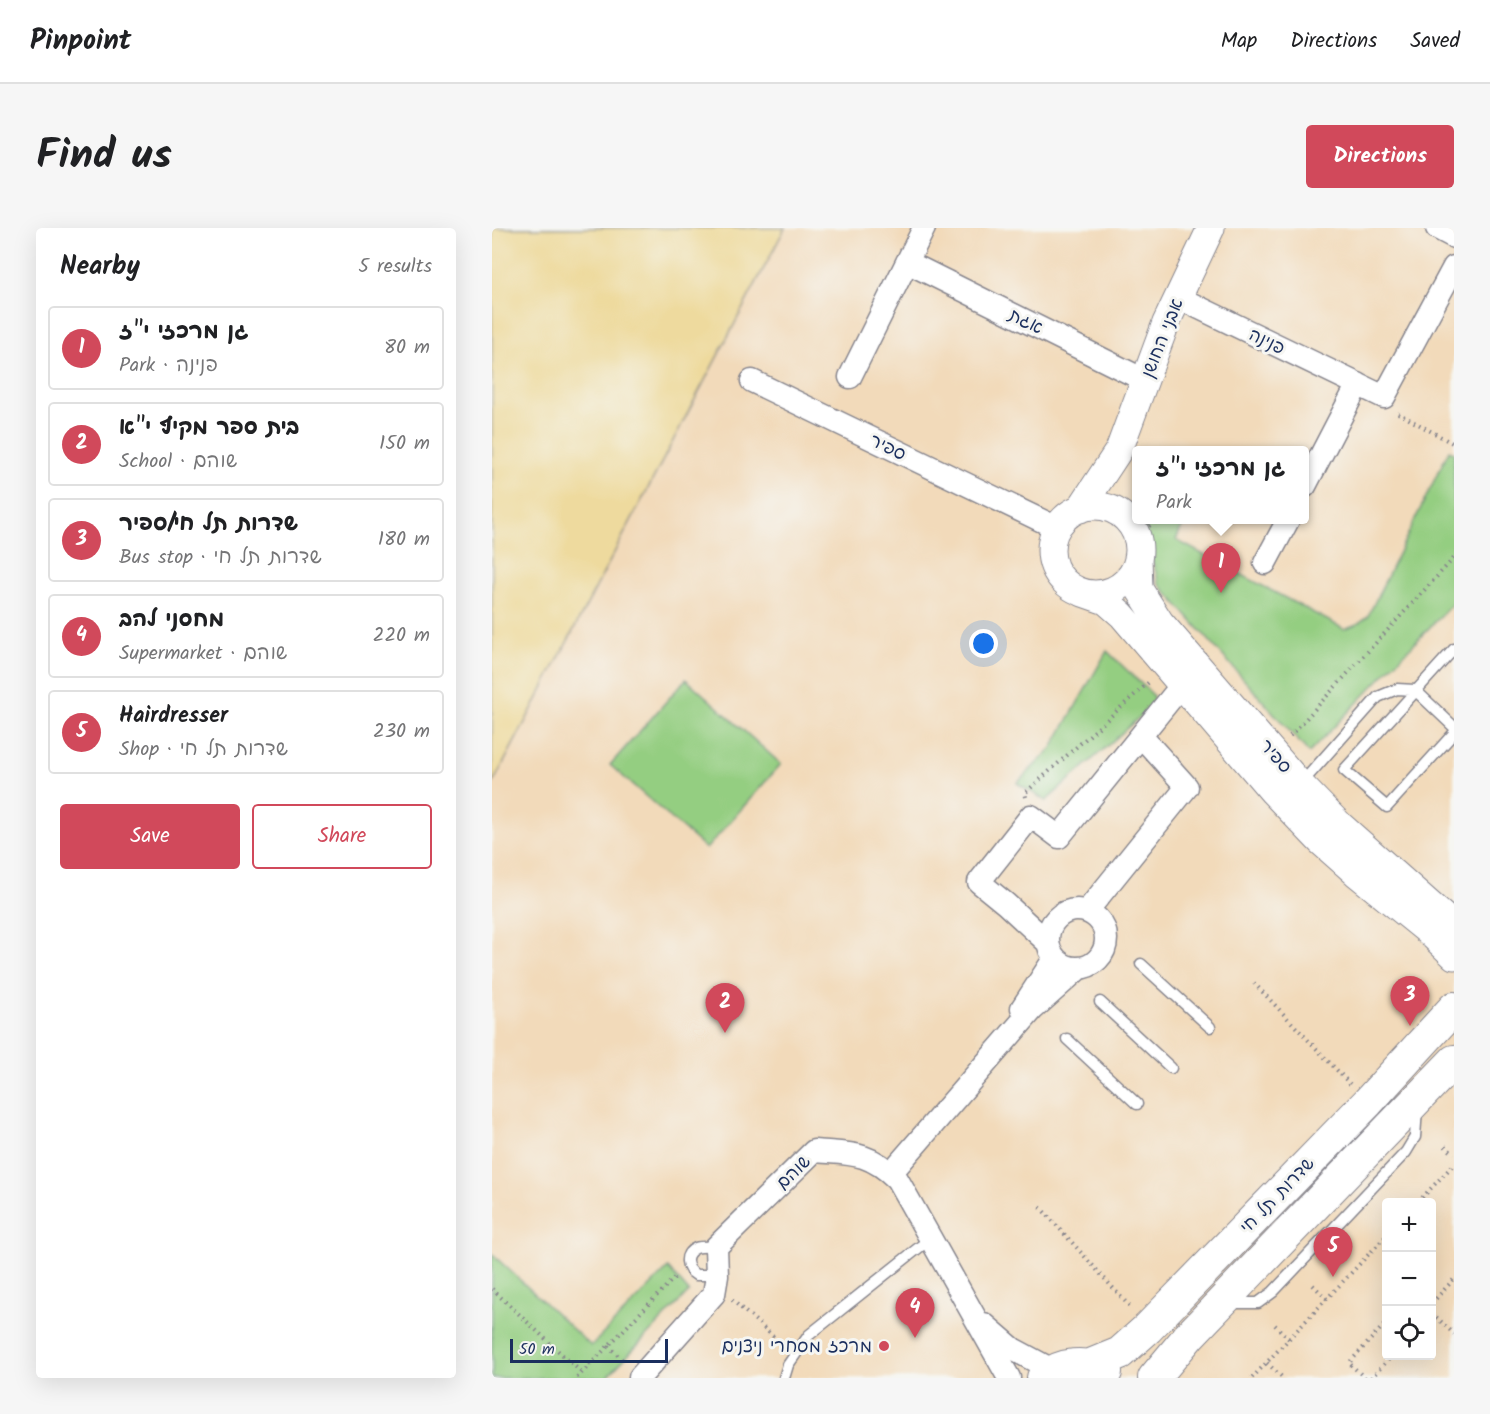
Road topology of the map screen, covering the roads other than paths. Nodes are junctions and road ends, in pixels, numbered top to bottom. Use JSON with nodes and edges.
{"nodes":[{"id":1,"x":924,"y":228,"type":"edge"},
{"id":2,"x":1211,"y":228,"type":"edge"},
{"id":3,"x":1437,"y":228,"type":"edge"},
{"id":4,"x":1454,"y":237,"type":"edge"},
{"id":5,"x":907,"y":262,"type":"junction"},
{"id":6,"x":1454,"y":267,"type":"edge"},
{"id":7,"x":1177,"y":297,"type":"junction"},
{"id":8,"x":850,"y":377,"type":"dead end"},
{"id":9,"x":1144,"y":380,"type":"junction"},
{"id":10,"x":752,"y":381,"type":"dead end"},
{"id":11,"x":1358,"y":384,"type":"junction"},
{"id":12,"x":1119,"y":450,"type":"junction"},
{"id":13,"x":1309,"y":478,"type":"edge"},
{"id":14,"x":1080,"y":509,"type":"junction"},
{"id":15,"x":1124,"y":516,"type":"junction"},
{"id":16,"x":1285,"y":524,"type":"edge"},
{"id":17,"x":1057,"y":528,"type":"junction"},
{"id":18,"x":1138,"y":558,"type":"junction"},
{"id":19,"x":1265,"y":563,"type":"dead end"},
{"id":20,"x":1083,"y":593,"type":"junction"},
{"id":21,"x":1454,"y":648,"type":"edge"},
{"id":22,"x":1181,"y":686,"type":"junction"},
{"id":23,"x":1415,"y":690,"type":"junction"},
{"id":24,"x":1454,"y":727,"type":"edge"},
{"id":25,"x":1454,"y":733,"type":"edge"},
{"id":26,"x":1141,"y":736,"type":"junction"},
{"id":27,"x":1292,"y":794,"type":"junction"},
{"id":28,"x":1087,"y":911,"type":"junction"},
{"id":29,"x":1447,"y":926,"type":"edge"},
{"id":30,"x":1051,"y":950,"type":"junction"},
{"id":31,"x":1454,"y":956,"type":"edge"},
{"id":32,"x":1141,"y":964,"type":"dead end"},
{"id":33,"x":1078,"y":969,"type":"junction"},
{"id":34,"x":1454,"y":974,"type":"edge"},
{"id":35,"x":1454,"y":993,"type":"edge"},
{"id":36,"x":1100,"y":1002,"type":"dead end"},
{"id":37,"x":1447,"y":1016,"type":"edge"},
{"id":38,"x":1210,"y":1028,"type":"dead end"},
{"id":39,"x":1067,"y":1039,"type":"dead end"},
{"id":40,"x":1454,"y":1061,"type":"edge"},
{"id":41,"x":1171,"y":1068,"type":"dead end"},
{"id":42,"x":1137,"y":1104,"type":"dead end"},
{"id":43,"x":887,"y":1170,"type":"junction"},
{"id":44,"x":931,"y":1238,"type":"junction"},
{"id":45,"x":716,"y":1268,"type":"junction"},
{"id":46,"x":969,"y":1307,"type":"junction"},
{"id":47,"x":1101,"y":1372,"type":"edge"},
{"id":48,"x":1048,"y":1374,"type":"edge"},
{"id":49,"x":639,"y":1377,"type":"edge"},
{"id":50,"x":784,"y":1378,"type":"edge"},
{"id":51,"x":1009,"y":1378,"type":"edge"},
{"id":52,"x":1154,"y":1378,"type":"edge"}],
"edges":[{"from":1,"to":5,"type":"street"},
{"from":2,"to":7,"type":"street","name":"אבני החושן"},
{"from":3,"to":4,"type":"street"},
{"from":5,"to":8,"type":"street"},
{"from":5,"to":9,"type":"street","name":"אגת"},
{"from":6,"to":11,"type":"street","name":"פנינה"},
{"from":7,"to":9,"type":"street","name":"אבני החושן"},
{"from":7,"to":11,"type":"street","name":"פנינה"},
{"from":9,"to":12,"type":"street","name":"אבני החושן"},
{"from":10,"to":17,"type":"street","name":"ספיר"},
{"from":11,"to":13,"type":"street"},
{"from":12,"to":14,"type":"street","name":"אבני החושן"},
{"from":12,"to":15,"type":"street","name":"אבני החושן"},
{"from":14,"to":15,"type":"street"},
{"from":14,"to":17,"type":"street"},
{"from":15,"to":18,"type":"street"},
{"from":16,"to":19,"type":"street"},
{"from":17,"to":20,"type":"street"},
{"from":18,"to":20,"type":"street"},
{"from":18,"to":27,"type":"street","name":"ספיר"},
{"from":20,"to":22,"type":"street","name":"ספיר"},
{"from":21,"to":23,"type":"lane"},
{"from":22,"to":26,"type":"street"},
{"from":22,"to":27,"type":"street","name":"ספיר"},
{"from":23,"to":24,"type":"lane"},
{"from":23,"to":25,"type":"lane"},
{"from":23,"to":27,"type":"lane"},
{"from":26,"to":28,"type":"street"},
{"from":26,"to":30,"type":"street"},
{"from":27,"to":29,"type":"street","name":"ספיר"},
{"from":28,"to":30,"type":"street"},
{"from":28,"to":33,"type":"street"},
{"from":29,"to":31,"type":"street","name":"ספיר"},
{"from":29,"to":34,"type":"street"},
{"from":30,"to":33,"type":"street"},
{"from":30,"to":43,"type":"street"},
{"from":32,"to":38,"type":"lane"},
{"from":33,"to":43,"type":"street"},
{"from":35,"to":37,"type":"street"},
{"from":36,"to":41,"type":"lane"},
{"from":37,"to":47,"type":"main road","name":"שדרות תל חי"},
{"from":39,"to":42,"type":"lane"},
{"from":40,"to":52,"type":"main road","name":"שדרות תל חי"},
{"from":43,"to":44,"type":"street"},
{"from":43,"to":45,"type":"street","name":"שוהם"},
{"from":44,"to":46,"type":"street"},
{"from":44,"to":50,"type":"lane"},
{"from":45,"to":45,"type":"lane"},
{"from":45,"to":49,"type":"street","name":"שוהם"},
{"from":46,"to":48,"type":"street"},
{"from":46,"to":51,"type":"street"},
{"from":47,"to":48,"type":"main road","name":"שדרות תל חי"}]}
